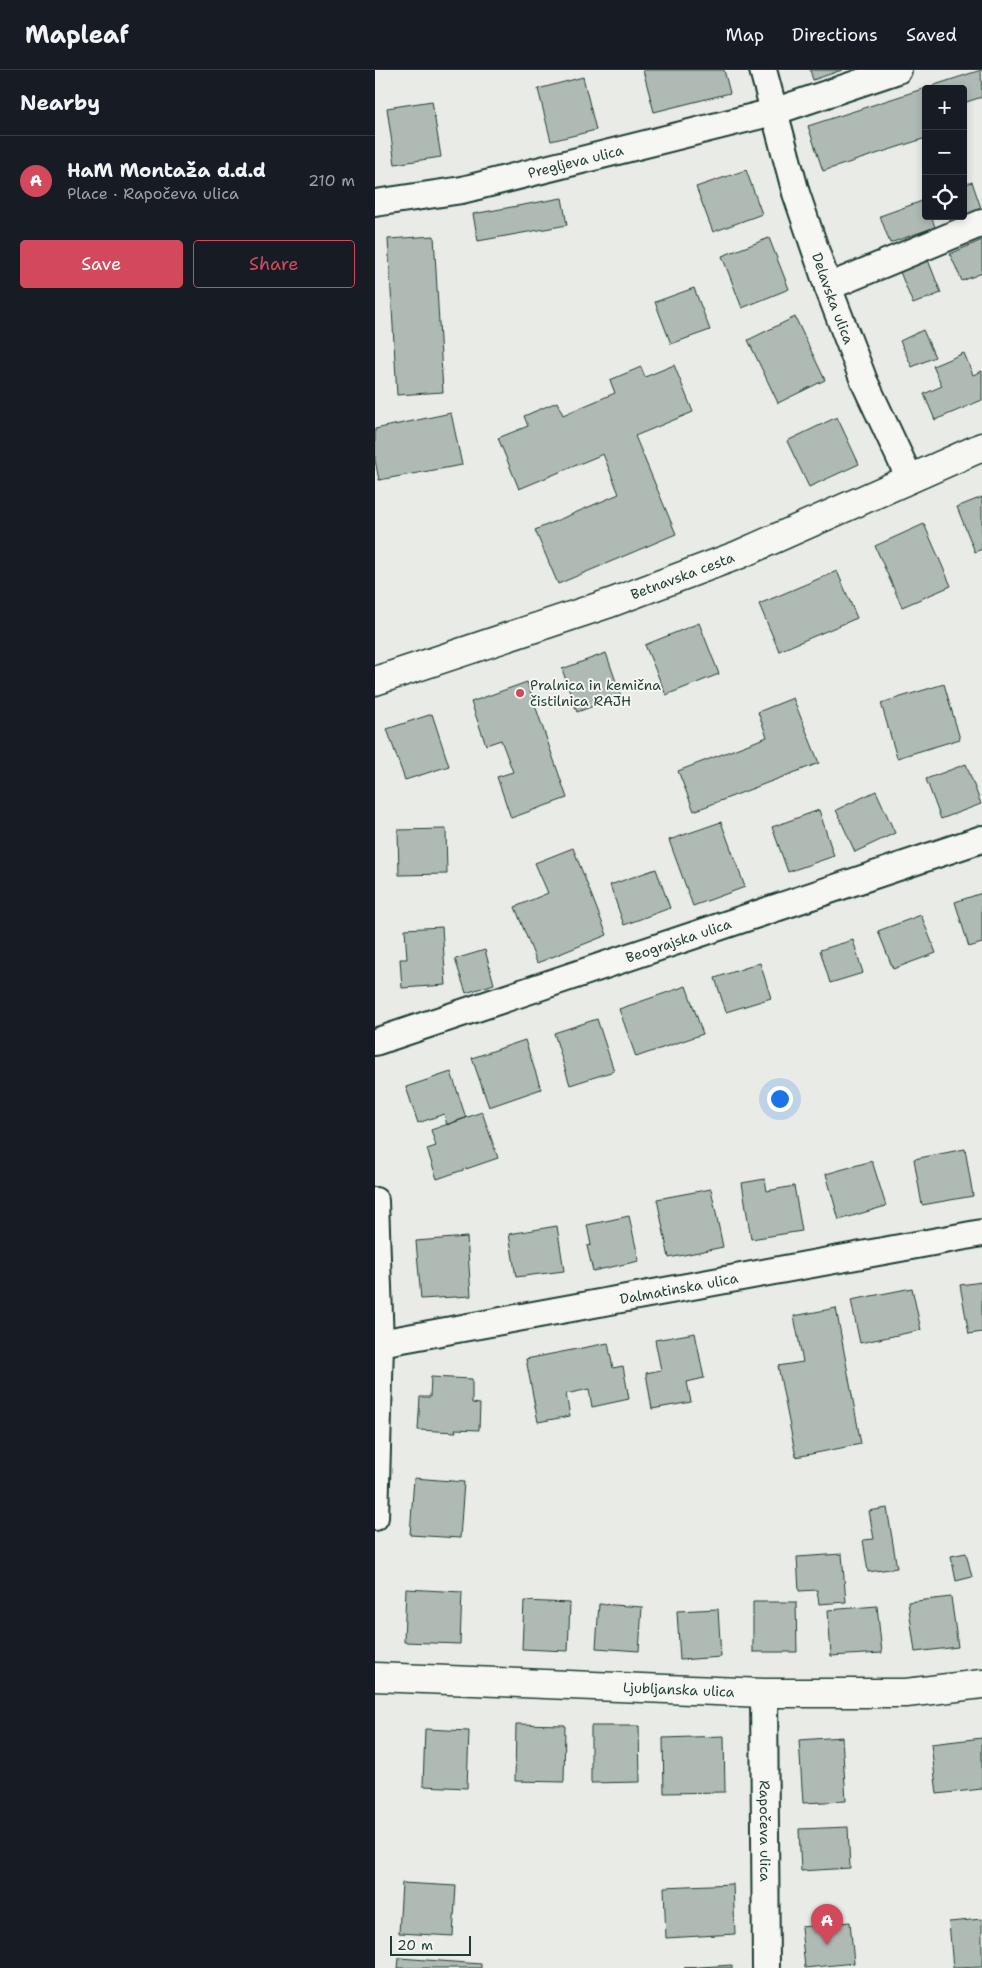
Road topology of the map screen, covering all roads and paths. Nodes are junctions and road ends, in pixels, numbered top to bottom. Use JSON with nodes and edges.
{"nodes":[{"id":1,"x":763,"y":70,"type":"edge"},
{"id":2,"x":898,"y":70,"type":"edge"},
{"id":3,"x":773,"y":112,"type":"junction"},
{"id":4,"x":375,"y":203,"type":"edge"},
{"id":5,"x":982,"y":223,"type":"edge"},
{"id":6,"x":828,"y":287,"type":"junction"},
{"id":7,"x":982,"y":447,"type":"edge"},
{"id":8,"x":910,"y":479,"type":"junction"},
{"id":9,"x":375,"y":681,"type":"edge"},
{"id":10,"x":982,"y":839,"type":"edge"},
{"id":11,"x":375,"y":1042,"type":"edge"},
{"id":12,"x":375,"y":1201,"type":"edge"},
{"id":13,"x":982,"y":1233,"type":"edge"},
{"id":14,"x":377,"y":1344,"type":"edge"},
{"id":15,"x":375,"y":1517,"type":"edge"},
{"id":16,"x":375,"y":1677,"type":"edge"},
{"id":17,"x":982,"y":1684,"type":"edge"},
{"id":18,"x":764,"y":1693,"type":"junction"},
{"id":19,"x":766,"y":1968,"type":"edge"}],
"edges":[{"from":1,"to":3,"type":"street","name":"Delavska ulica"},
{"from":2,"to":3,"type":"street"},
{"from":3,"to":4,"type":"street","name":"Pregljeva ulica"},
{"from":3,"to":6,"type":"street","name":"Delavska ulica"},
{"from":5,"to":6,"type":"street"},
{"from":6,"to":8,"type":"street","name":"Delavska ulica"},
{"from":7,"to":8,"type":"street","name":"Betnavska cesta"},
{"from":8,"to":9,"type":"street","name":"Betnavska cesta"},
{"from":10,"to":11,"type":"street","name":"Beograjska ulica"},
{"from":12,"to":14,"type":"street"},
{"from":13,"to":14,"type":"street","name":"Dalmatinska ulica"},
{"from":14,"to":15,"type":"street"},
{"from":16,"to":18,"type":"street","name":"Ljubljanska ulica"},
{"from":17,"to":18,"type":"street","name":"Ljubljanska ulica"},
{"from":18,"to":19,"type":"street","name":"Rapočeva ulica"}]}
